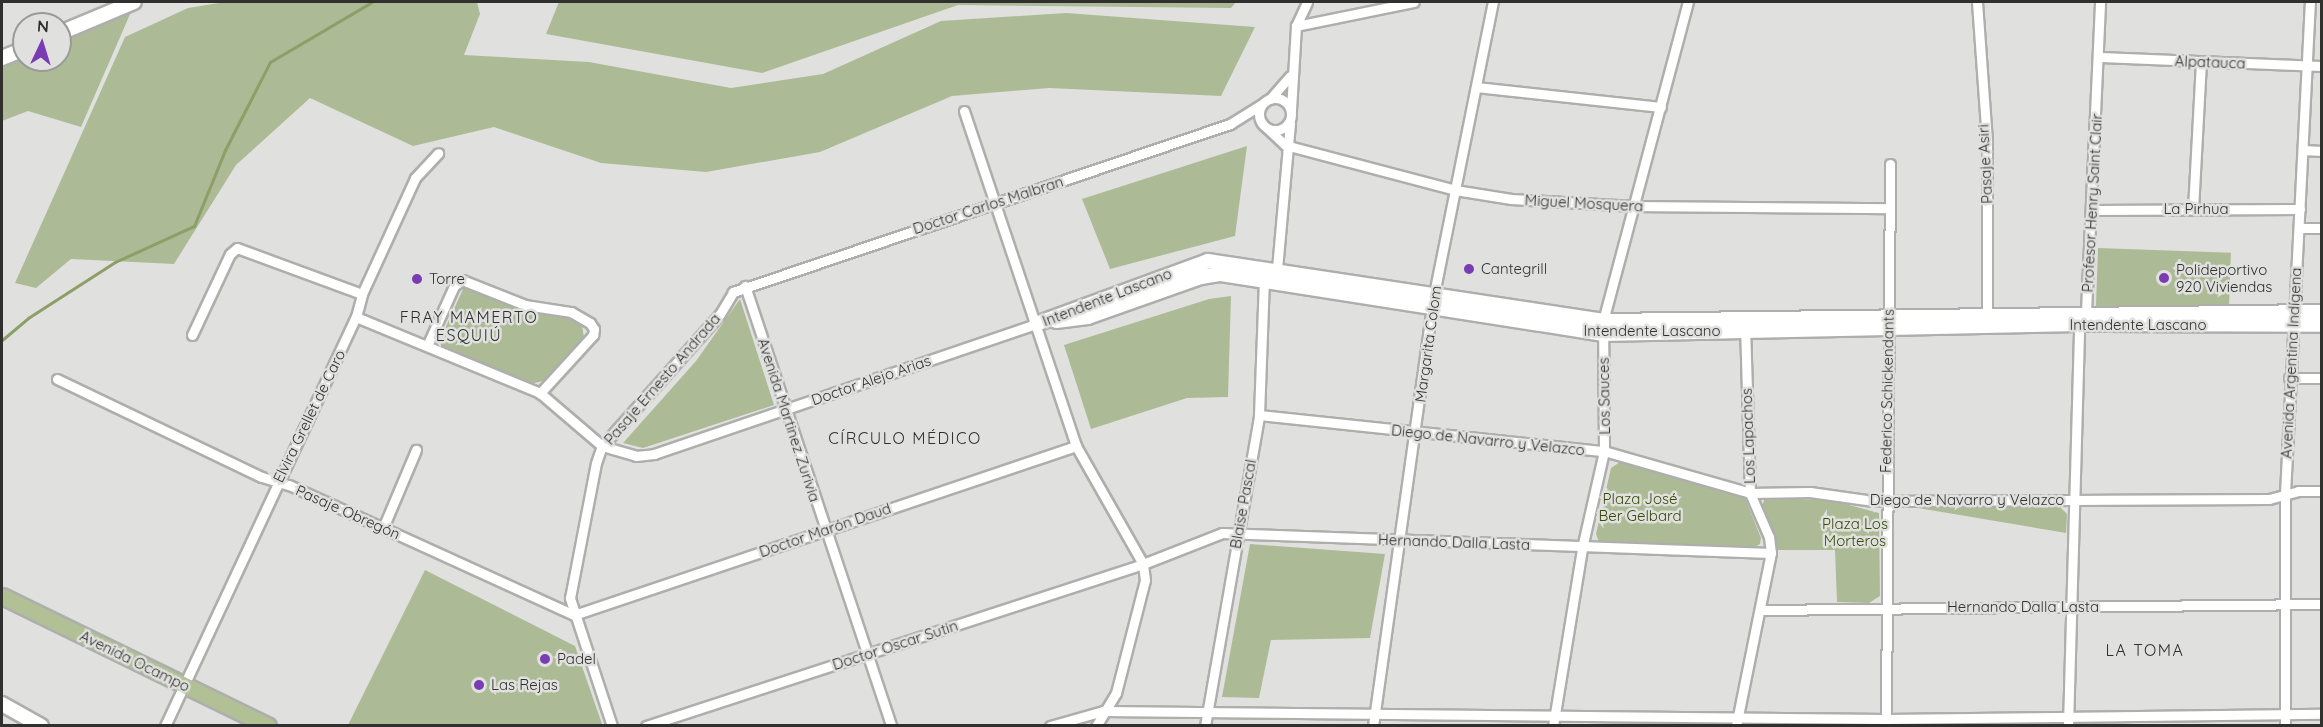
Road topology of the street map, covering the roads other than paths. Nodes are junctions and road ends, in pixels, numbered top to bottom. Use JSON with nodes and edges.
{"nodes":[{"id":1,"x":134,"y":2,"type":"edge"},
{"id":2,"x":1307,"y":2,"type":"edge"},
{"id":3,"x":1414,"y":2,"type":"edge"},
{"id":4,"x":1493,"y":2,"type":"edge"},
{"id":5,"x":1688,"y":2,"type":"edge"},
{"id":6,"x":1977,"y":2,"type":"edge"},
{"id":7,"x":2100,"y":2,"type":"edge"},
{"id":8,"x":2310,"y":2,"type":"edge"},
{"id":9,"x":1296,"y":26,"type":"junction"},
{"id":10,"x":72,"y":28,"type":"edge"},
{"id":11,"x":2099,"y":57,"type":"junction"},
{"id":12,"x":2201,"y":62,"type":"junction"},
{"id":13,"x":2307,"y":66,"type":"junction"},
{"id":14,"x":2322,"y":66,"type":"edge"},
{"id":15,"x":1292,"y":71,"type":"junction"},
{"id":16,"x":1476,"y":87,"type":"junction"},
{"id":17,"x":1266,"y":102,"type":"junction"},
{"id":18,"x":1661,"y":107,"type":"junction"},
{"id":19,"x":1291,"y":110,"type":"junction"},
{"id":20,"x":964,"y":111,"type":"dead end"},
{"id":21,"x":1230,"y":124,"type":"junction"},
{"id":22,"x":1290,"y":124,"type":"junction"},
{"id":23,"x":1264,"y":126,"type":"junction"},
{"id":24,"x":1285,"y":145,"type":"junction"},
{"id":25,"x":2303,"y":150,"type":"junction"},
{"id":26,"x":2322,"y":151,"type":"edge"},
{"id":27,"x":438,"y":153,"type":"dead end"},
{"id":28,"x":1890,"y":164,"type":"dead end"},
{"id":29,"x":1455,"y":190,"type":"junction"},
{"id":30,"x":994,"y":204,"type":"junction"},
{"id":31,"x":1635,"y":206,"type":"junction"},
{"id":32,"x":1889,"y":208,"type":"junction"},
{"id":33,"x":2193,"y":209,"type":"junction"},
{"id":34,"x":2300,"y":209,"type":"junction"},
{"id":35,"x":2092,"y":210,"type":"junction"},
{"id":36,"x":2299,"y":228,"type":"junction"},
{"id":37,"x":2322,"y":228,"type":"edge"},
{"id":38,"x":1277,"y":269,"type":"junction"},
{"id":39,"x":1264,"y":280,"type":"junction"},
{"id":40,"x":745,"y":286,"type":"junction"},
{"id":41,"x":362,"y":294,"type":"junction"},
{"id":42,"x":1433,"y":301,"type":"junction"},
{"id":43,"x":2322,"y":312,"type":"edge"},
{"id":44,"x":356,"y":317,"type":"junction"},
{"id":45,"x":2082,"y":318,"type":"junction"},
{"id":46,"x":2294,"y":319,"type":"junction"},
{"id":47,"x":1987,"y":320,"type":"junction"},
{"id":48,"x":1888,"y":322,"type":"junction"},
{"id":49,"x":1036,"y":324,"type":"junction"},
{"id":50,"x":1745,"y":325,"type":"junction"},
{"id":51,"x":2322,"y":325,"type":"edge"},
{"id":52,"x":1602,"y":327,"type":"junction"},
{"id":53,"x":192,"y":335,"type":"dead end"},
{"id":54,"x":427,"y":346,"type":"junction"},
{"id":55,"x":2289,"y":378,"type":"junction"},
{"id":56,"x":2322,"y":378,"type":"edge"},
{"id":57,"x":57,"y":379,"type":"dead end"},
{"id":58,"x":540,"y":393,"type":"junction"},
{"id":59,"x":786,"y":409,"type":"junction"},
{"id":60,"x":1259,"y":416,"type":"junction"},
{"id":61,"x":1415,"y":432,"type":"junction"},
{"id":62,"x":602,"y":446,"type":"junction"},
{"id":63,"x":1076,"y":446,"type":"junction"},
{"id":64,"x":416,"y":450,"type":"dead end"},
{"id":65,"x":1604,"y":452,"type":"junction"},
{"id":66,"x":277,"y":482,"type":"junction"},
{"id":67,"x":2322,"y":491,"type":"edge"},
{"id":68,"x":1750,"y":493,"type":"junction"},
{"id":69,"x":2285,"y":495,"type":"junction"},
{"id":70,"x":1886,"y":500,"type":"junction"},
{"id":71,"x":2073,"y":500,"type":"junction"},
{"id":72,"x":383,"y":528,"type":"junction"},
{"id":73,"x":825,"y":530,"type":"junction"},
{"id":74,"x":1237,"y":532,"type":"junction"},
{"id":75,"x":1400,"y":540,"type":"junction"},
{"id":76,"x":1582,"y":548,"type":"junction"},
{"id":77,"x":1771,"y":553,"type":"junction"},
{"id":78,"x":1143,"y":564,"type":"junction"},
{"id":79,"x":2,"y":596,"type":"edge"},
{"id":80,"x":2285,"y":604,"type":"junction"},
{"id":81,"x":2322,"y":604,"type":"edge"},
{"id":82,"x":2070,"y":607,"type":"junction"},
{"id":83,"x":1885,"y":609,"type":"junction"},
{"id":84,"x":1760,"y":610,"type":"junction"},
{"id":85,"x":574,"y":615,"type":"junction"},
{"id":86,"x":867,"y":654,"type":"junction"},
{"id":87,"x":184,"y":685,"type":"junction"},
{"id":88,"x":2,"y":704,"type":"edge"},
{"id":89,"x":1103,"y":711,"type":"junction"},
{"id":90,"x":1207,"y":712,"type":"junction"},
{"id":91,"x":1374,"y":712,"type":"junction"},
{"id":92,"x":1555,"y":713,"type":"junction"},
{"id":93,"x":2285,"y":714,"type":"junction"},
{"id":94,"x":2322,"y":714,"type":"edge"},
{"id":95,"x":1737,"y":721,"type":"edge"},
{"id":96,"x":2068,"y":721,"type":"edge"},
{"id":97,"x":1886,"y":722,"type":"edge"},
{"id":98,"x":41,"y":726,"type":"edge"},
{"id":99,"x":165,"y":726,"type":"edge"},
{"id":100,"x":268,"y":726,"type":"edge"},
{"id":101,"x":612,"y":726,"type":"edge"},
{"id":102,"x":646,"y":726,"type":"edge"},
{"id":103,"x":891,"y":726,"type":"edge"},
{"id":104,"x":1050,"y":726,"type":"edge"},
{"id":105,"x":1096,"y":726,"type":"edge"},
{"id":106,"x":1205,"y":726,"type":"edge"},
{"id":107,"x":1373,"y":726,"type":"edge"},
{"id":108,"x":1553,"y":726,"type":"edge"},
{"id":109,"x":2285,"y":726,"type":"edge"}],
"edges":[{"from":1,"to":10,"type":"main road"},
{"from":2,"to":9,"type":"street"},
{"from":3,"to":9,"type":"street"},
{"from":4,"to":16,"type":"street","name":"Margarita Colom"},
{"from":5,"to":18,"type":"street","name":"Los Sauces"},
{"from":6,"to":47,"type":"street","name":"Pasaje Asiri"},
{"from":7,"to":11,"type":"street","name":"Profesor Henry Saint Clair"},
{"from":8,"to":13,"type":"street","name":"Avenida Argentina Indígena"},
{"from":9,"to":15,"type":"street"},
{"from":11,"to":12,"type":"street","name":"Alpatauca"},
{"from":11,"to":35,"type":"street","name":"Profesor Henry Saint Clair"},
{"from":12,"to":13,"type":"street","name":"Alpatauca"},
{"from":12,"to":33,"type":"street"},
{"from":13,"to":14,"type":"street","name":"Alpatauca"},
{"from":13,"to":25,"type":"street","name":"Avenida Argentina Indígena"},
{"from":15,"to":17,"type":"street","name":"Doctor Carlos Malbran"},
{"from":15,"to":19,"type":"street"},
{"from":16,"to":18,"type":"street"},
{"from":16,"to":29,"type":"street","name":"Margarita Colom"},
{"from":17,"to":19,"type":"street"},
{"from":17,"to":21,"type":"street","name":"Doctor Carlos Malbran"},
{"from":17,"to":23,"type":"street"},
{"from":18,"to":31,"type":"street","name":"Los Sauces"},
{"from":19,"to":22,"type":"street"},
{"from":20,"to":30,"type":"street"},
{"from":21,"to":23,"type":"street","name":"Doctor Carlos Malbran"},
{"from":21,"to":30,"type":"street","name":"Doctor Carlos Malbran"},
{"from":22,"to":23,"type":"street"},
{"from":22,"to":24,"type":"street"},
{"from":23,"to":24,"type":"street"},
{"from":24,"to":29,"type":"street","name":"Miguel Mosquera"},
{"from":24,"to":38,"type":"street"},
{"from":25,"to":26,"type":"street"},
{"from":25,"to":34,"type":"street","name":"Avenida Argentina Indígena"},
{"from":27,"to":41,"type":"street","name":"Elvira Grellet de Caro"},
{"from":28,"to":32,"type":"street","name":"Federico Schickendants"},
{"from":29,"to":31,"type":"street","name":"Miguel Mosquera"},
{"from":29,"to":42,"type":"street","name":"Margarita Colom"},
{"from":30,"to":40,"type":"street","name":"Doctor Carlos Malbran"},
{"from":30,"to":49,"type":"street"},
{"from":31,"to":32,"type":"street","name":"Miguel Mosquera"},
{"from":31,"to":52,"type":"street","name":"Los Sauces"},
{"from":32,"to":48,"type":"street","name":"Federico Schickendants"},
{"from":33,"to":34,"type":"street","name":"La Pirhua"},
{"from":33,"to":35,"type":"street","name":"La Pirhua"},
{"from":34,"to":36,"type":"street","name":"Avenida Argentina Indígena"},
{"from":35,"to":45,"type":"street","name":"Profesor Henry Saint Clair"},
{"from":36,"to":37,"type":"street"},
{"from":36,"to":46,"type":"street","name":"Avenida Argentina Indígena"},
{"from":38,"to":39,"type":"street"},
{"from":38,"to":42,"type":"main road","name":"Intendente Lascano"},
{"from":38,"to":49,"type":"main road","name":"Intendente Lascano"},
{"from":39,"to":42,"type":"main road","name":"Intendente Lascano"},
{"from":39,"to":49,"type":"main road","name":"Intendente Lascano"},
{"from":39,"to":60,"type":"street","name":"Blaise Pascal"},
{"from":40,"to":59,"type":"street","name":"Avenida Martinez Zurivia"},
{"from":40,"to":62,"type":"street","name":"Pasaje Ernesto Andrada"},
{"from":41,"to":44,"type":"street","name":"Elvira Grellet de Caro"},
{"from":41,"to":53,"type":"street"},
{"from":42,"to":52,"type":"main road","name":"Intendente Lascano"},
{"from":42,"to":61,"type":"street","name":"Margarita Colom"},
{"from":43,"to":46,"type":"main road","name":"Intendente Lascano"},
{"from":44,"to":54,"type":"street"},
{"from":44,"to":66,"type":"street","name":"Elvira Grellet de Caro"},
{"from":45,"to":46,"type":"main road","name":"Intendente Lascano"},
{"from":45,"to":47,"type":"main road","name":"Intendente Lascano"},
{"from":45,"to":71,"type":"street","name":"Profesor Henry Saint Clair"},
{"from":46,"to":51,"type":"main road","name":"Intendente Lascano"},
{"from":46,"to":55,"type":"street","name":"Avenida Argentina Indígena"},
{"from":47,"to":48,"type":"main road","name":"Intendente Lascano"},
{"from":48,"to":50,"type":"main road","name":"Intendente Lascano"},
{"from":48,"to":70,"type":"street","name":"Federico Schickendants"},
{"from":49,"to":59,"type":"street","name":"Doctor Alejo Arias"},
{"from":49,"to":63,"type":"street"},
{"from":50,"to":52,"type":"main road","name":"Intendente Lascano"},
{"from":50,"to":68,"type":"street","name":"Los Lapachos"},
{"from":52,"to":65,"type":"street","name":"Los Sauces"},
{"from":54,"to":58,"type":"street"},
{"from":54,"to":58,"type":"street"},
{"from":55,"to":56,"type":"street"},
{"from":55,"to":69,"type":"street","name":"Avenida Argentina Indígena"},
{"from":57,"to":66,"type":"street","name":"Pasaje Obregón"},
{"from":58,"to":62,"type":"street"},
{"from":59,"to":62,"type":"street","name":"Doctor Alejo Arias"},
{"from":59,"to":73,"type":"street","name":"Avenida Martinez Zurivia"},
{"from":60,"to":61,"type":"street","name":"Diego de Navarro y Velazco"},
{"from":60,"to":74,"type":"street","name":"Blaise Pascal"},
{"from":61,"to":65,"type":"street","name":"Diego de Navarro y Velazco"},
{"from":61,"to":75,"type":"street","name":"Margarita Colom"},
{"from":62,"to":85,"type":"street","name":"Pasaje Ernesto Andrada"},
{"from":63,"to":73,"type":"street","name":"Doctor Marón Daud"},
{"from":63,"to":78,"type":"street"},
{"from":64,"to":72,"type":"street"},
{"from":65,"to":68,"type":"street","name":"Diego de Navarro y Velazco"},
{"from":65,"to":76,"type":"street","name":"Los Sauces"},
{"from":66,"to":72,"type":"street","name":"Pasaje Obregón"},
{"from":66,"to":87,"type":"street","name":"Elvira Grellet de Caro"},
{"from":67,"to":69,"type":"street","name":"Diego de Navarro y Velazco"},
{"from":68,"to":70,"type":"street","name":"Diego de Navarro y Velazco"},
{"from":68,"to":77,"type":"street","name":"Los Lapachos"},
{"from":69,"to":71,"type":"street","name":"Diego de Navarro y Velazco"},
{"from":69,"to":80,"type":"street","name":"Avenida Argentina Indígena"},
{"from":70,"to":71,"type":"street","name":"Diego de Navarro y Velazco"},
{"from":70,"to":83,"type":"street","name":"Federico Schickendants"},
{"from":71,"to":82,"type":"street","name":"Profesor Henry Saint Clair"},
{"from":72,"to":85,"type":"street","name":"Pasaje Obregón"},
{"from":73,"to":85,"type":"street","name":"Doctor Marón Daud"},
{"from":73,"to":86,"type":"street","name":"Avenida Martinez Zurivia"},
{"from":74,"to":75,"type":"street","name":"Hernando Dalla Lasta"},
{"from":74,"to":78,"type":"street","name":"Hernando Dalla Lasta"},
{"from":74,"to":90,"type":"street","name":"Blaise Pascal"},
{"from":75,"to":76,"type":"street","name":"Hernando Dalla Lasta"},
{"from":75,"to":91,"type":"street","name":"Margarita Colom"},
{"from":76,"to":77,"type":"street","name":"Hernando Dalla Lasta"},
{"from":76,"to":92,"type":"street","name":"Los Sauces"},
{"from":77,"to":84,"type":"street","name":"Los Lapachos"},
{"from":78,"to":86,"type":"street","name":"Doctor Oscar Sutin"},
{"from":78,"to":89,"type":"street"},
{"from":79,"to":87,"type":"main road","name":"Avenida Ocampo"},
{"from":80,"to":81,"type":"street","name":"Hernando Dalla Lasta"},
{"from":80,"to":82,"type":"street","name":"Hernando Dalla Lasta"},
{"from":80,"to":93,"type":"street","name":"Avenida Argentina Indígena"},
{"from":82,"to":83,"type":"street","name":"Hernando Dalla Lasta"},
{"from":82,"to":96,"type":"street","name":"Profesor Henry Saint Clair"},
{"from":83,"to":84,"type":"street","name":"Hernando Dalla Lasta"},
{"from":83,"to":97,"type":"street","name":"Federico Schickendants"},
{"from":84,"to":95,"type":"street","name":"Los Lapachos"},
{"from":85,"to":101,"type":"street","name":"Pasaje Ernesto Andrada"},
{"from":86,"to":102,"type":"street","name":"Doctor Oscar Sutin"},
{"from":86,"to":103,"type":"street","name":"Avenida Martinez Zurivia"},
{"from":87,"to":99,"type":"street","name":"Elvira Grellet de Caro"},
{"from":87,"to":100,"type":"main road","name":"Avenida Ocampo"},
{"from":88,"to":98,"type":"main road"},
{"from":89,"to":90,"type":"street"},
{"from":89,"to":104,"type":"street"},
{"from":89,"to":105,"type":"street"},
{"from":90,"to":91,"type":"street"},
{"from":90,"to":106,"type":"street","name":"Blaise Pascal"},
{"from":91,"to":92,"type":"street"},
{"from":91,"to":107,"type":"street","name":"Margarita Colom"},
{"from":92,"to":95,"type":"street"},
{"from":92,"to":108,"type":"street","name":"Los Sauces"},
{"from":93,"to":94,"type":"street"},
{"from":93,"to":96,"type":"street"},
{"from":93,"to":109,"type":"street","name":"Avenida Argentina Indígena"},
{"from":95,"to":97,"type":"street"},
{"from":96,"to":97,"type":"street"}]}
